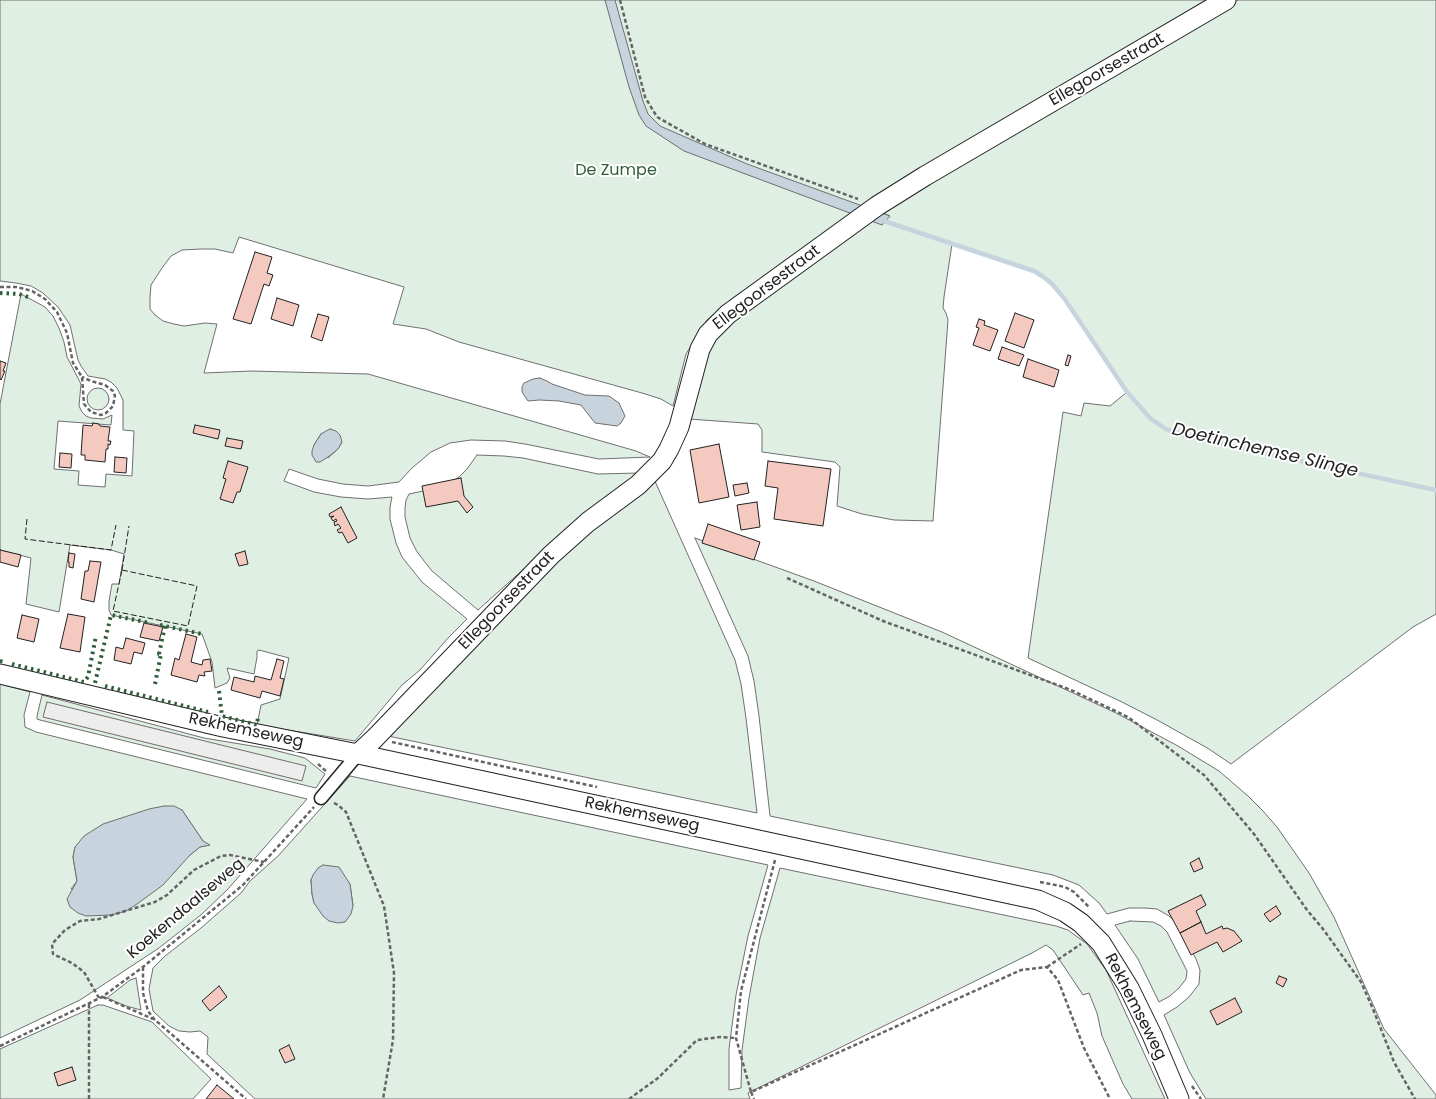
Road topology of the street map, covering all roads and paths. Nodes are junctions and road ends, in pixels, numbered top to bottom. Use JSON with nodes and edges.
{"nodes":[{"id":1,"x":620,"y":0,"type":"edge"},
{"id":2,"x":1226,"y":0,"type":"edge"},
{"id":3,"x":877,"y":206,"type":"junction"},
{"id":4,"x":0,"y":287,"type":"edge"},
{"id":5,"x":82,"y":377,"type":"junction"},
{"id":6,"x":787,"y":578,"type":"dead end"},
{"id":7,"x":0,"y":674,"type":"edge"},
{"id":8,"x":358,"y":754,"type":"junction"},
{"id":9,"x":321,"y":798,"type":"junction"},
{"id":10,"x":778,"y":845,"type":"junction"},
{"id":11,"x":264,"y":862,"type":"junction"},
{"id":12,"x":1094,"y":934,"type":"junction"},
{"id":13,"x":143,"y":967,"type":"junction"},
{"id":14,"x":1047,"y":967,"type":"junction"},
{"id":15,"x":100,"y":998,"type":"junction"},
{"id":16,"x":89,"y":1003,"type":"junction"},
{"id":17,"x":154,"y":1019,"type":"junction"},
{"id":18,"x":736,"y":1038,"type":"junction"},
{"id":19,"x":0,"y":1046,"type":"edge"},
{"id":20,"x":751,"y":1092,"type":"junction"},
{"id":21,"x":89,"y":1099,"type":"edge"},
{"id":22,"x":246,"y":1099,"type":"edge"},
{"id":23,"x":383,"y":1099,"type":"edge"},
{"id":24,"x":629,"y":1099,"type":"edge"},
{"id":25,"x":754,"y":1099,"type":"edge"},
{"id":26,"x":1110,"y":1099,"type":"edge"},
{"id":27,"x":1179,"y":1099,"type":"edge"},
{"id":28,"x":1415,"y":1099,"type":"edge"}],
"edges":[{"from":1,"to":3,"type":"path"},
{"from":2,"to":3,"type":"street","name":"Ellegoorsestraat"},
{"from":3,"to":8,"type":"street","name":"Ellegoorsestraat"},
{"from":4,"to":5,"type":"path"},
{"from":5,"to":5,"type":"path"},
{"from":6,"to":28,"type":"path"},
{"from":7,"to":8,"type":"street","name":"Rekhemseweg"},
{"from":8,"to":9,"type":"street"},
{"from":8,"to":10,"type":"street","name":"Rekhemseweg"},
{"from":9,"to":11,"type":"path","name":"Koekendaalseweg"},
{"from":9,"to":23,"type":"path"},
{"from":10,"to":12,"type":"street","name":"Rekhemseweg"},
{"from":10,"to":18,"type":"path"},
{"from":11,"to":13,"type":"path","name":"Koekendaalseweg"},
{"from":11,"to":15,"type":"path"},
{"from":12,"to":14,"type":"path"},
{"from":12,"to":27,"type":"street","name":"Rekhemseweg"},
{"from":13,"to":15,"type":"path","name":"Koekendaalseweg"},
{"from":13,"to":17,"type":"path"},
{"from":14,"to":20,"type":"path"},
{"from":14,"to":26,"type":"path"},
{"from":15,"to":16,"type":"path","name":"Koekendaalseweg"},
{"from":15,"to":17,"type":"path"},
{"from":16,"to":19,"type":"path","name":"Koekendaalseweg"},
{"from":16,"to":21,"type":"path"},
{"from":17,"to":22,"type":"path"},
{"from":18,"to":20,"type":"path"},
{"from":18,"to":24,"type":"path"},
{"from":20,"to":25,"type":"path"}]}
